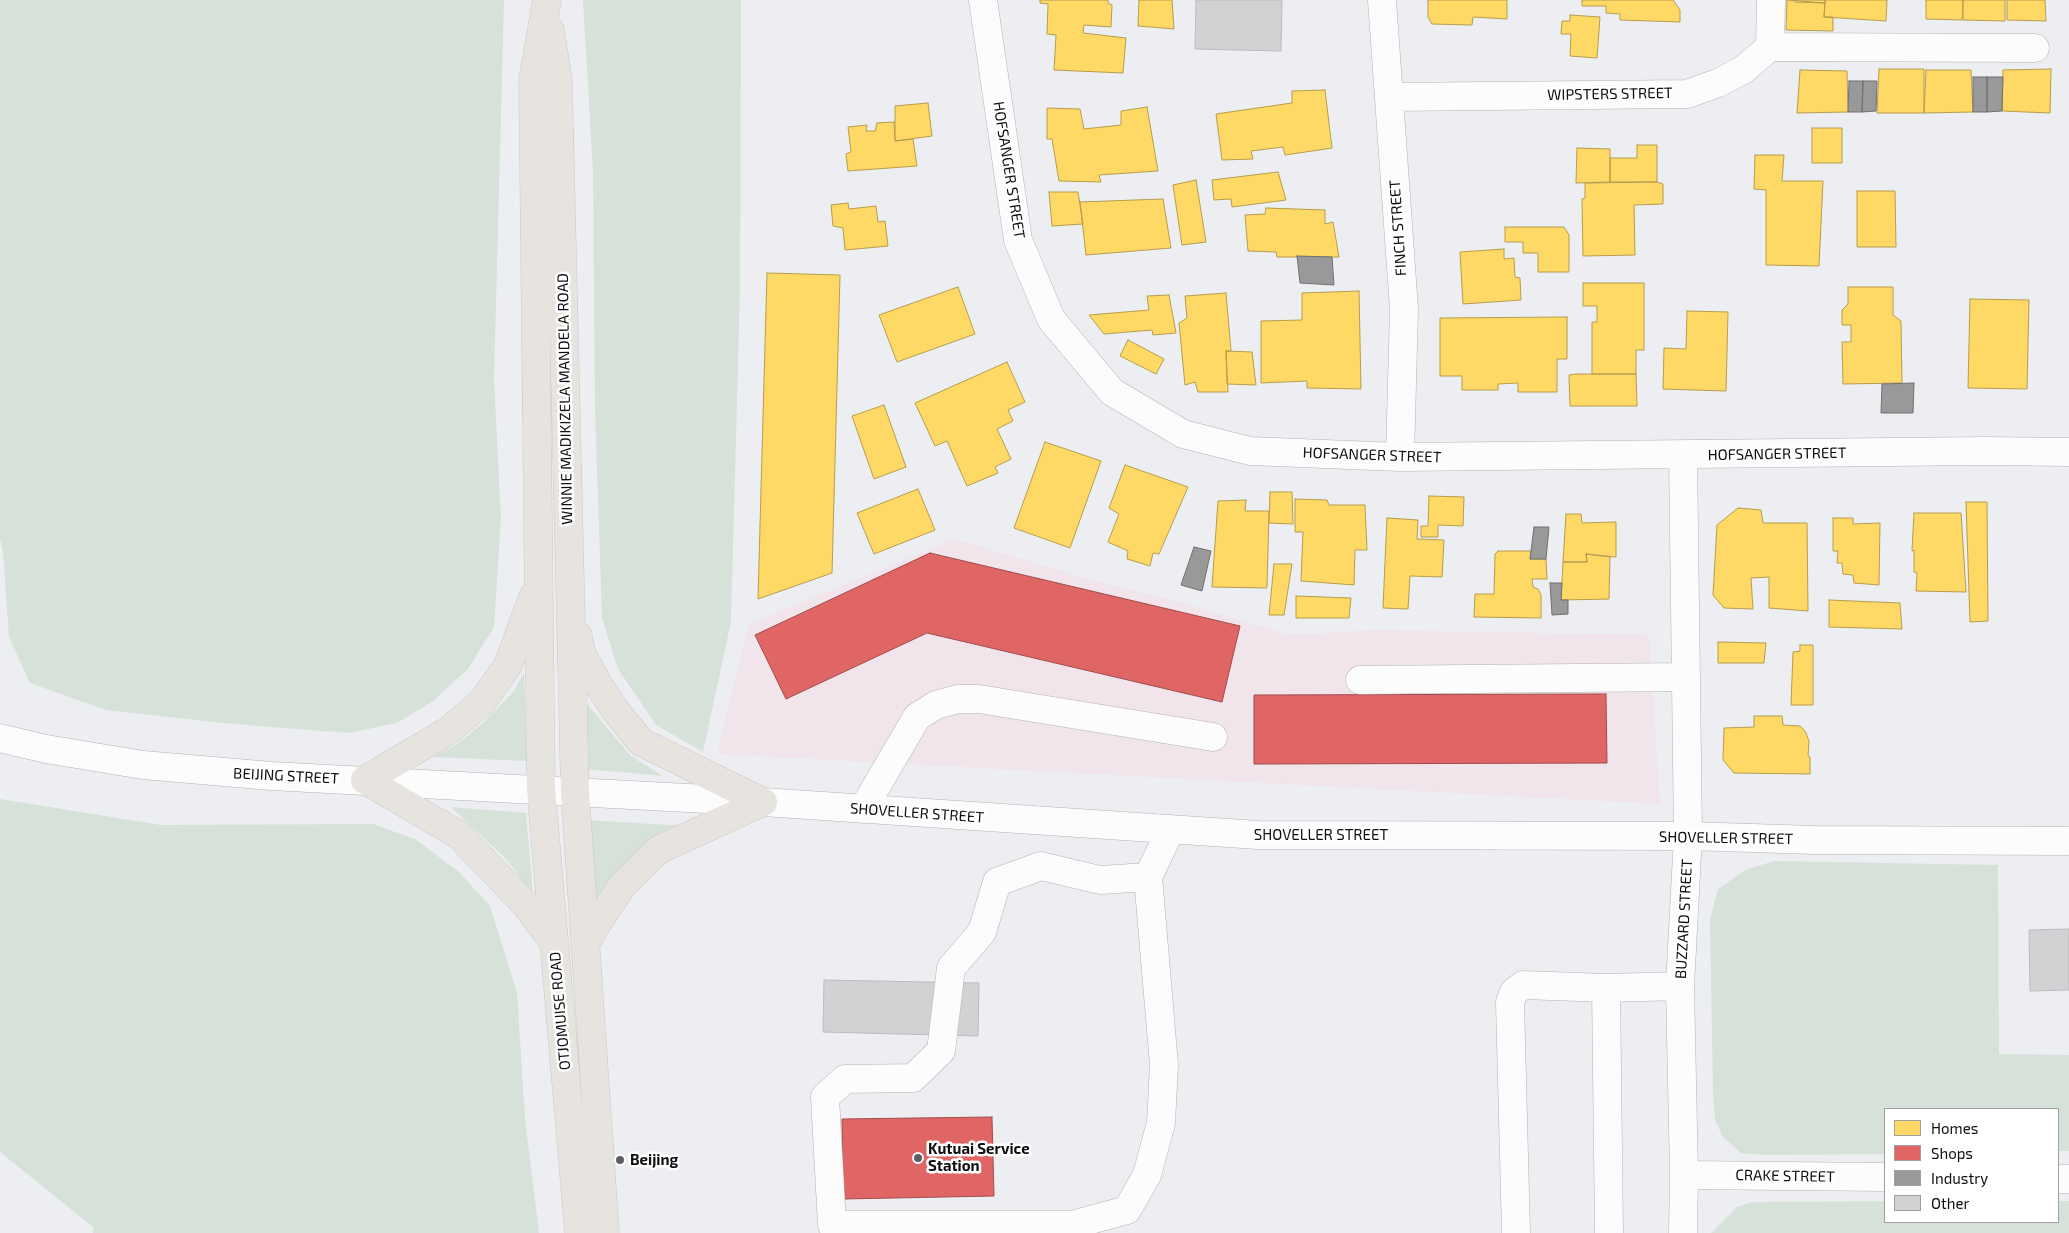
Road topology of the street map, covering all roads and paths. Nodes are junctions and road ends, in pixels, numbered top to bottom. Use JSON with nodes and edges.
{"nodes":[{"id":1,"x":983,"y":0,"type":"edge"},
{"id":2,"x":1382,"y":0,"type":"edge"},
{"id":3,"x":1771,"y":0,"type":"edge"},
{"id":4,"x":547,"y":3,"type":"edge"},
{"id":5,"x":1770,"y":47,"type":"junction"},
{"id":6,"x":2035,"y":48,"type":"dead end"},
{"id":7,"x":1390,"y":96,"type":"junction"},
{"id":8,"x":2069,"y":452,"type":"edge"},
{"id":9,"x":1683,"y":455,"type":"junction"},
{"id":10,"x":1400,"y":457,"type":"junction"},
{"id":11,"x":539,"y":581,"type":"junction"},
{"id":12,"x":569,"y":601,"type":"junction"},
{"id":13,"x":1686,"y":677,"type":"junction"},
{"id":14,"x":1360,"y":680,"type":"dead end"},
{"id":15,"x":1213,"y":737,"type":"dead end"},
{"id":16,"x":0,"y":738,"type":"edge"},
{"id":17,"x":364,"y":780,"type":"junction"},
{"id":18,"x":541,"y":789,"type":"junction"},
{"id":19,"x":574,"y":792,"type":"junction"},
{"id":20,"x":763,"y":802,"type":"junction"},
{"id":21,"x":863,"y":809,"type":"junction"},
{"id":22,"x":1171,"y":829,"type":"junction"},
{"id":23,"x":1688,"y":836,"type":"junction"},
{"id":24,"x":2069,"y":841,"type":"edge"},
{"id":25,"x":1148,"y":877,"type":"junction"},
{"id":26,"x":554,"y":942,"type":"junction"},
{"id":27,"x":585,"y":945,"type":"junction"},
{"id":28,"x":1680,"y":986,"type":"junction"},
{"id":29,"x":1606,"y":988,"type":"junction"},
{"id":30,"x":1684,"y":1175,"type":"junction"},
{"id":31,"x":1884,"y":1177,"type":"edge"},
{"id":32,"x":827,"y":1229,"type":"edge"},
{"id":33,"x":579,"y":1233,"type":"edge"},
{"id":34,"x":605,"y":1233,"type":"edge"},
{"id":35,"x":1516,"y":1233,"type":"edge"},
{"id":36,"x":1609,"y":1233,"type":"edge"},
{"id":37,"x":1683,"y":1233,"type":"edge"}],
"edges":[{"from":1,"to":10,"type":"street","name":"HOFSANGER STREET"},
{"from":2,"to":7,"type":"street","name":"FINCH STREET"},
{"from":3,"to":5,"type":"street"},
{"from":4,"to":11,"type":"main road","name":"WINNIE MADIKIZELA MANDELA ROAD"},
{"from":4,"to":12,"type":"main road","name":"WINNIE MADIKIZELA MANDELA ROAD"},
{"from":5,"to":6,"type":"street"},
{"from":5,"to":7,"type":"street","name":"WIPSTERS STREET"},
{"from":7,"to":10,"type":"street","name":"FINCH STREET"},
{"from":8,"to":9,"type":"street","name":"HOFSANGER STREET"},
{"from":9,"to":10,"type":"street","name":"HOFSANGER STREET"},
{"from":9,"to":13,"type":"street","name":"BUZZARD STREET"},
{"from":11,"to":17,"type":"main road"},
{"from":11,"to":18,"type":"main road","name":"WINNIE MADIKIZELA MANDELA ROAD"},
{"from":12,"to":19,"type":"main road","name":"WINNIE MADIKIZELA MANDELA ROAD"},
{"from":12,"to":20,"type":"main road"},
{"from":13,"to":14,"type":"street"},
{"from":13,"to":23,"type":"street","name":"BUZZARD STREET"},
{"from":15,"to":21,"type":"street"},
{"from":16,"to":17,"type":"street","name":"BEIJING STREET"},
{"from":17,"to":18,"type":"street","name":"BEIJING STREET"},
{"from":17,"to":26,"type":"main road"},
{"from":18,"to":19,"type":"street","name":"BEIJING STREET"},
{"from":18,"to":26,"type":"main road","name":"OTJOMUISE ROAD"},
{"from":19,"to":20,"type":"street","name":"SHOVELLER STREET"},
{"from":19,"to":27,"type":"main road","name":"OTJOMUISE ROAD"},
{"from":20,"to":21,"type":"street","name":"SHOVELLER STREET"},
{"from":20,"to":27,"type":"main road"},
{"from":21,"to":22,"type":"street","name":"SHOVELLER STREET"},
{"from":22,"to":23,"type":"street","name":"SHOVELLER STREET"},
{"from":22,"to":25,"type":"street"},
{"from":23,"to":24,"type":"street","name":"SHOVELLER STREET"},
{"from":23,"to":28,"type":"street","name":"BUZZARD STREET"},
{"from":25,"to":32,"type":"street"},
{"from":25,"to":32,"type":"street"},
{"from":26,"to":33,"type":"main road","name":"OTJOMUISE ROAD"},
{"from":27,"to":34,"type":"main road","name":"OTJOMUISE ROAD"},
{"from":28,"to":29,"type":"street"},
{"from":28,"to":30,"type":"street","name":"BUZZARD STREET"},
{"from":29,"to":35,"type":"street"},
{"from":29,"to":36,"type":"street"},
{"from":30,"to":31,"type":"street","name":"CRAKE STREET"},
{"from":30,"to":37,"type":"street","name":"BUZZARD STREET"}]}
